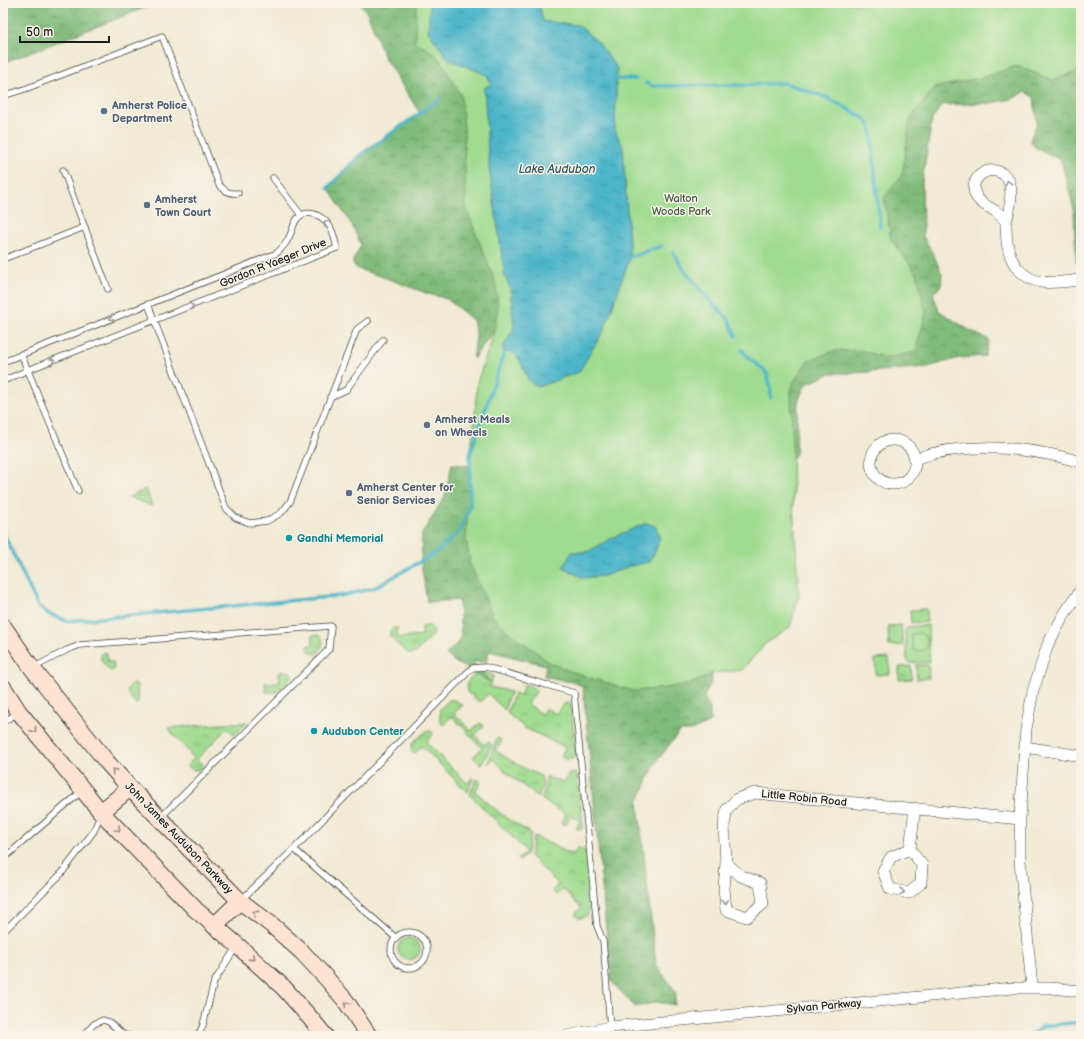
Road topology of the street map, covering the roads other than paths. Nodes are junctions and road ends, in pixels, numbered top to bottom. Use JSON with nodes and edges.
{"nodes":[{"id":1,"x":3,"y":96,"type":"edge"},
{"id":2,"x":63,"y":170,"type":"dead end"},
{"id":3,"x":273,"y":178,"type":"dead end"},
{"id":4,"x":238,"y":193,"type":"dead end"},
{"id":5,"x":301,"y":215,"type":"junction"},
{"id":6,"x":1006,"y":221,"type":"junction"},
{"id":7,"x":85,"y":227,"type":"junction"},
{"id":8,"x":3,"y":259,"type":"edge"},
{"id":9,"x":1081,"y":280,"type":"edge"},
{"id":10,"x":108,"y":289,"type":"dead end"},
{"id":11,"x":148,"y":304,"type":"junction"},
{"id":12,"x":155,"y":321,"type":"junction"},
{"id":13,"x":368,"y":321,"type":"dead end"},
{"id":14,"x":383,"y":340,"type":"dead end"},
{"id":15,"x":21,"y":354,"type":"junction"},
{"id":16,"x":3,"y":362,"type":"edge"},
{"id":17,"x":28,"y":370,"type":"junction"},
{"id":18,"x":3,"y":381,"type":"edge"},
{"id":19,"x":330,"y":397,"type":"junction"},
{"id":20,"x":914,"y":459,"type":"dead end"},
{"id":21,"x":1081,"y":462,"type":"edge"},
{"id":22,"x":78,"y":491,"type":"dead end"},
{"id":23,"x":1081,"y":590,"type":"edge"},
{"id":24,"x":3,"y":626,"type":"edge"},
{"id":25,"x":32,"y":668,"type":"junction"},
{"id":26,"x":3,"y":687,"type":"edge"},
{"id":27,"x":19,"y":712,"type":"junction"},
{"id":28,"x":3,"y":722,"type":"edge"},
{"id":29,"x":1025,"y":747,"type":"junction"},
{"id":30,"x":1081,"y":756,"type":"edge"},
{"id":31,"x":130,"y":788,"type":"junction"},
{"id":32,"x":82,"y":790,"type":"junction"},
{"id":33,"x":915,"y":808,"type":"junction"},
{"id":34,"x":101,"y":812,"type":"junction"},
{"id":35,"x":160,"y":819,"type":"junction"},
{"id":36,"x":1020,"y":819,"type":"junction"},
{"id":37,"x":294,"y":848,"type":"junction"},
{"id":38,"x":910,"y":849,"type":"dead end"},
{"id":39,"x":3,"y":859,"type":"edge"},
{"id":40,"x":726,"y":863,"type":"junction"},
{"id":41,"x":240,"y":902,"type":"junction"},
{"id":42,"x":214,"y":926,"type":"junction"},
{"id":43,"x":3,"y":932,"type":"edge"},
{"id":44,"x":396,"y":938,"type":"junction"},
{"id":45,"x":238,"y":945,"type":"junction"},
{"id":46,"x":1032,"y":987,"type":"junction"},
{"id":47,"x":1081,"y":991,"type":"edge"},
{"id":48,"x":610,"y":1027,"type":"junction"},
{"id":49,"x":83,"y":1036,"type":"edge"},
{"id":50,"x":130,"y":1036,"type":"edge"},
{"id":51,"x":196,"y":1036,"type":"edge"},
{"id":52,"x":324,"y":1036,"type":"edge"},
{"id":53,"x":368,"y":1036,"type":"edge"},
{"id":54,"x":570,"y":1036,"type":"edge"}],
"edges":[{"from":1,"to":4,"type":"lane"},
{"from":2,"to":7,"type":"lane"},
{"from":3,"to":5,"type":"lane"},
{"from":5,"to":11,"type":"lane","name":"Gordon R Yaeger Drive"},
{"from":12,"to":5,"type":"lane","name":"Gordon R Yaeger Drive","one_way":true},
{"from":6,"to":6,"type":"street","one_way":true},
{"from":6,"to":9,"type":"street"},
{"from":7,"to":8,"type":"lane"},
{"from":7,"to":10,"type":"lane"},
{"from":11,"to":12,"type":"lane"},
{"from":11,"to":15,"type":"lane","name":"Gordon R Yaeger Drive","one_way":true},
{"from":17,"to":12,"type":"lane","name":"Gordon R Yaeger Drive","one_way":true},
{"from":12,"to":19,"type":"lane"},
{"from":13,"to":19,"type":"lane"},
{"from":14,"to":19,"type":"lane"},
{"from":15,"to":16,"type":"lane","name":"Gordon R Yaeger Drive"},
{"from":15,"to":17,"type":"lane"},
{"from":17,"to":18,"type":"lane","name":"Gordon R Yaeger Drive"},
{"from":17,"to":22,"type":"lane"},
{"from":20,"to":21,"type":"street"},
{"from":23,"to":29,"type":"street"},
{"from":24,"to":25,"type":"main road","name":"John James Audubon Parkway"},
{"from":31,"to":25,"type":"main road","name":"John James Audubon Parkway","one_way":true},
{"from":25,"to":35,"type":"lane"},
{"from":26,"to":27,"type":"main road"},
{"from":27,"to":28,"type":"lane"},
{"from":27,"to":32,"type":"main road","one_way":true},
{"from":29,"to":30,"type":"street"},
{"from":29,"to":36,"type":"street"},
{"from":31,"to":34,"type":"main road"},
{"from":31,"to":35,"type":"main road","name":"John James Audubon Parkway"},
{"from":32,"to":34,"type":"main road"},
{"from":32,"to":39,"type":"lane"},
{"from":33,"to":36,"type":"street","name":"Little Robin Road"},
{"from":33,"to":38,"type":"street"},
{"from":33,"to":40,"type":"street","name":"Little Robin Road"},
{"from":34,"to":42,"type":"main road","one_way":true},
{"from":34,"to":43,"type":"lane"},
{"from":35,"to":41,"type":"main road","name":"John James Audubon Parkway"},
{"from":36,"to":46,"type":"street"},
{"from":37,"to":41,"type":"lane"},
{"from":37,"to":44,"type":"lane"},
{"from":37,"to":48,"type":"lane"},
{"from":40,"to":40,"type":"street","name":"Little Robin Road","one_way":true},
{"from":41,"to":42,"type":"main road"},
{"from":53,"to":41,"type":"main road","name":"John James Audubon Parkway","one_way":true},
{"from":42,"to":45,"type":"main road"},
{"from":44,"to":44,"type":"lane"},
{"from":45,"to":51,"type":"lane"},
{"from":45,"to":52,"type":"main road","one_way":true},
{"from":46,"to":47,"type":"street","name":"Sylvan Parkway"},
{"from":46,"to":48,"type":"street","name":"Sylvan Parkway"},
{"from":48,"to":54,"type":"street","name":"Sylvan Parkway"},
{"from":49,"to":50,"type":"lane"}]}
